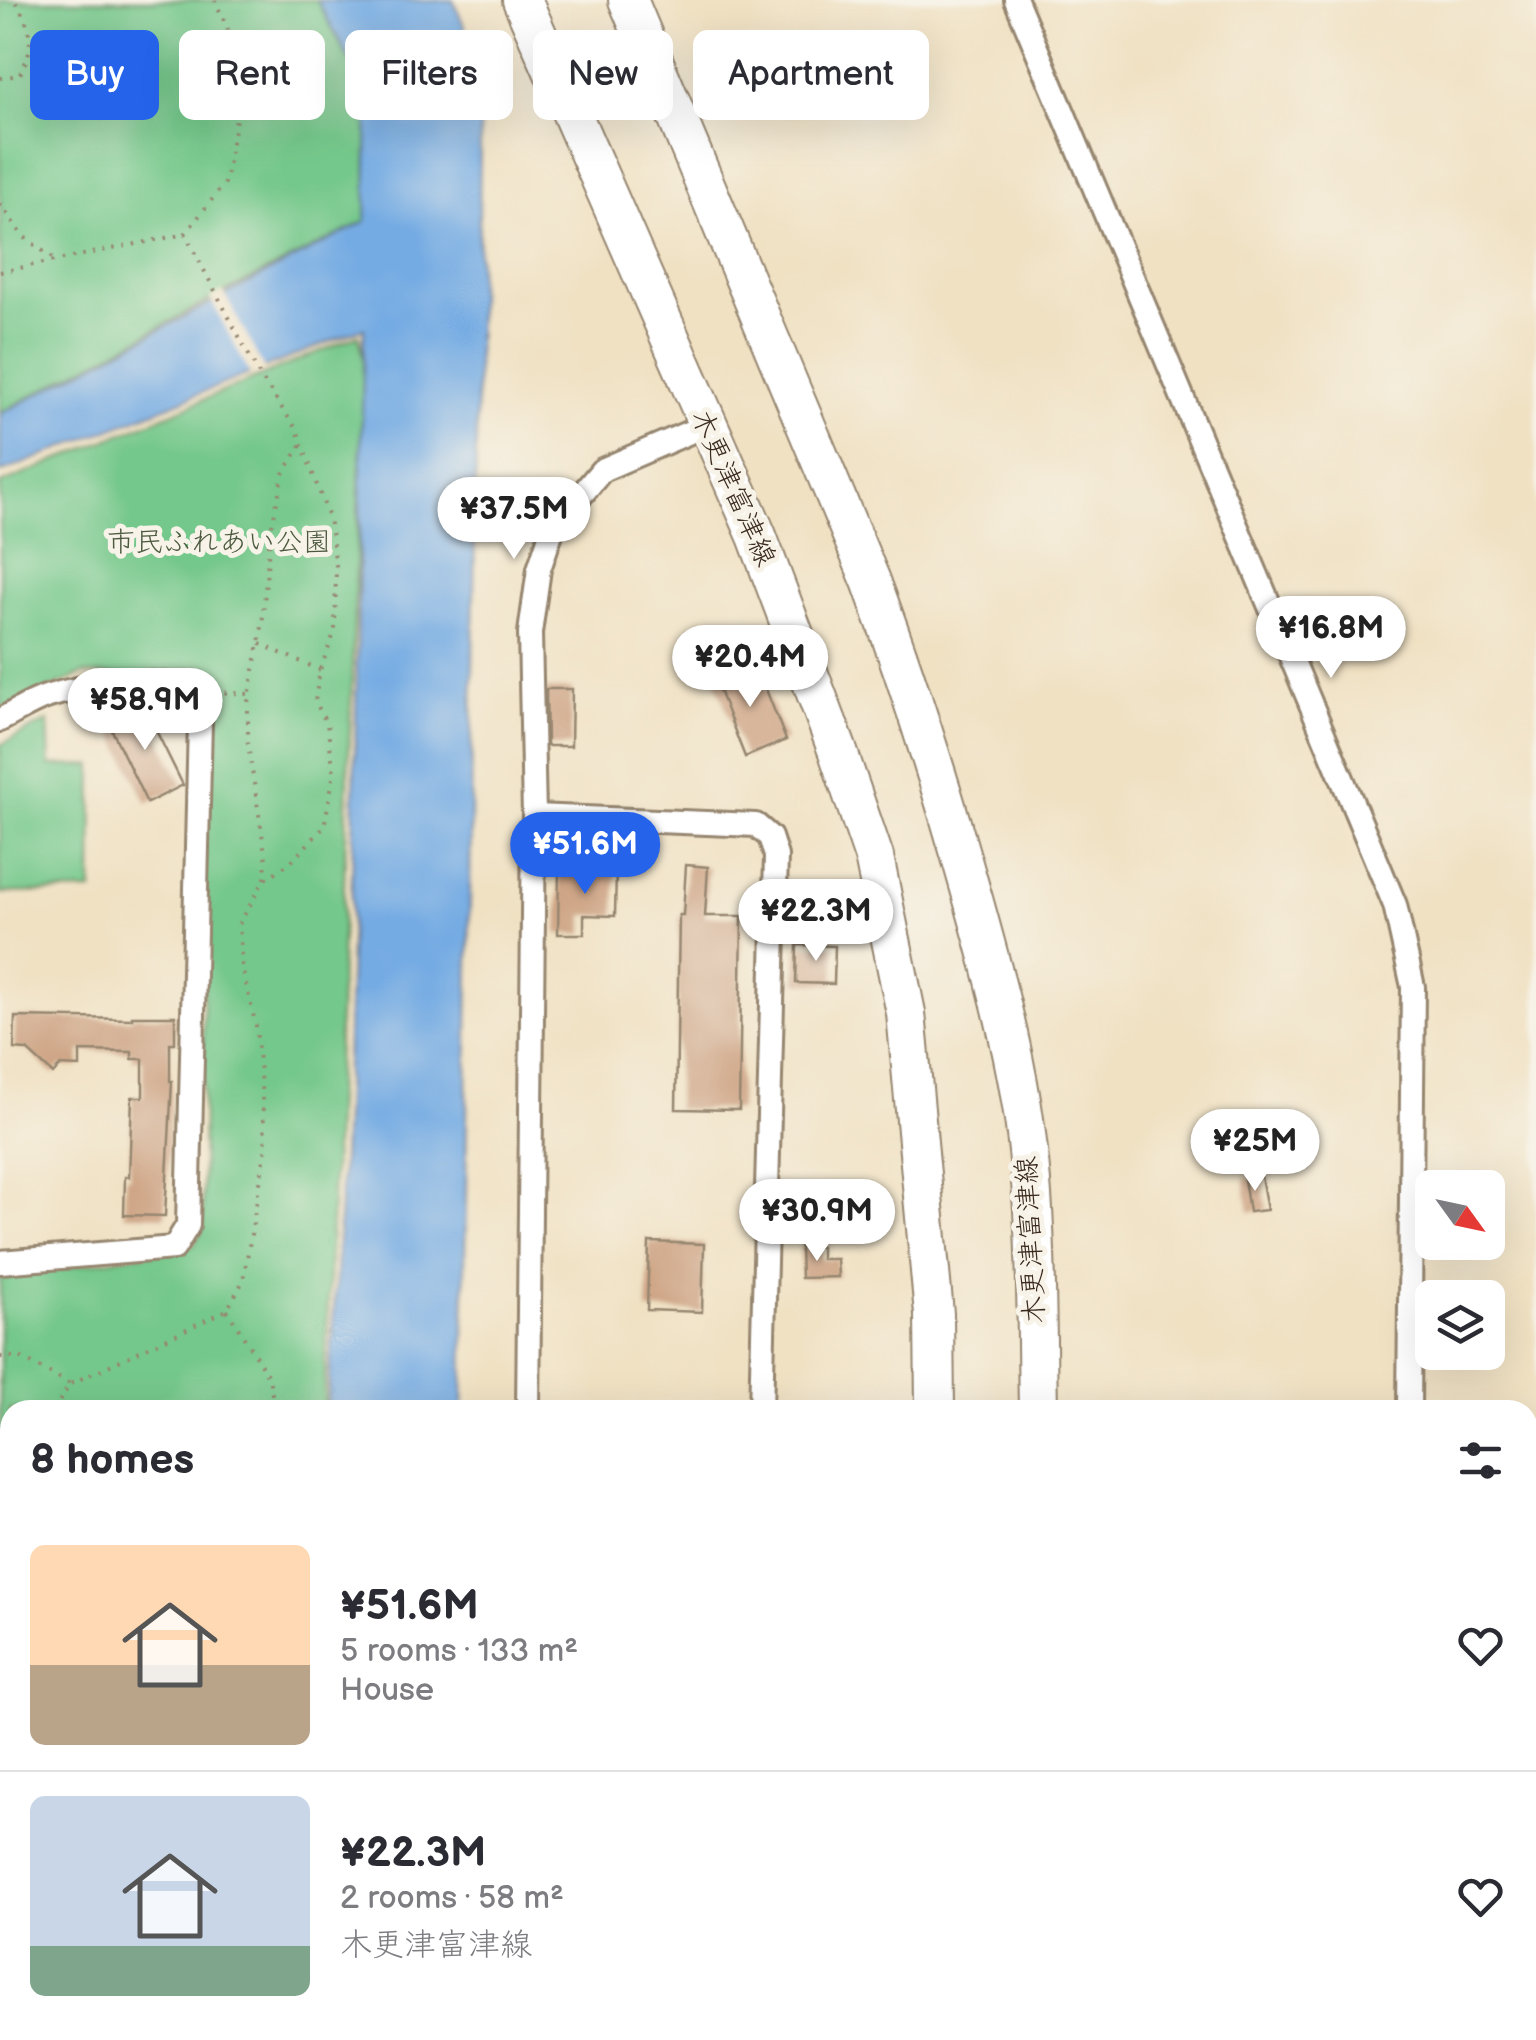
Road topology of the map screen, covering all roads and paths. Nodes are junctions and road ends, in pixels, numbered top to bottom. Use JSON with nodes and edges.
{"nodes":[{"id":1,"x":14,"y":0,"type":"edge"},
{"id":2,"x":215,"y":0,"type":"edge"},
{"id":3,"x":522,"y":0,"type":"edge"},
{"id":4,"x":628,"y":0,"type":"edge"},
{"id":5,"x":1016,"y":0,"type":"edge"},
{"id":6,"x":0,"y":78,"type":"edge"},
{"id":7,"x":0,"y":204,"type":"edge"},
{"id":8,"x":185,"y":234,"type":"junction"},
{"id":9,"x":58,"y":262,"type":"junction"},
{"id":10,"x":0,"y":272,"type":"edge"},
{"id":11,"x":706,"y":424,"type":"junction"},
{"id":12,"x":302,"y":444,"type":"junction"},
{"id":13,"x":258,"y":643,"type":"junction"},
{"id":14,"x":320,"y":670,"type":"junction"},
{"id":15,"x":188,"y":688,"type":"junction"},
{"id":16,"x":249,"y":694,"type":"junction"},
{"id":17,"x":0,"y":720,"type":"edge"},
{"id":18,"x":534,"y":816,"type":"junction"},
{"id":19,"x":265,"y":879,"type":"junction"},
{"id":20,"x":0,"y":1262,"type":"edge"},
{"id":21,"x":227,"y":1310,"type":"junction"},
{"id":22,"x":0,"y":1357,"type":"edge"},
{"id":23,"x":70,"y":1384,"type":"junction"},
{"id":24,"x":60,"y":1400,"type":"edge"},
{"id":25,"x":274,"y":1400,"type":"edge"},
{"id":26,"x":528,"y":1400,"type":"edge"},
{"id":27,"x":761,"y":1400,"type":"edge"},
{"id":28,"x":935,"y":1400,"type":"edge"},
{"id":29,"x":1038,"y":1400,"type":"edge"},
{"id":30,"x":1409,"y":1400,"type":"edge"}],
"edges":[{"from":1,"to":6,"type":"path"},
{"from":2,"to":8,"type":"path"},
{"from":3,"to":11,"type":"main road","name":"木更津富津線"},
{"from":4,"to":29,"type":"main road","name":"木更津富津線"},
{"from":5,"to":30,"type":"street"},
{"from":7,"to":9,"type":"path"},
{"from":8,"to":9,"type":"path"},
{"from":8,"to":12,"type":"path"},
{"from":9,"to":10,"type":"path"},
{"from":11,"to":18,"type":"street"},
{"from":11,"to":28,"type":"main road","name":"木更津富津線"},
{"from":12,"to":13,"type":"path"},
{"from":12,"to":14,"type":"path"},
{"from":13,"to":14,"type":"path"},
{"from":13,"to":16,"type":"path"},
{"from":14,"to":19,"type":"path"},
{"from":15,"to":16,"type":"path"},
{"from":15,"to":17,"type":"street"},
{"from":15,"to":20,"type":"street"},
{"from":16,"to":19,"type":"path"},
{"from":18,"to":26,"type":"street"},
{"from":18,"to":27,"type":"street"},
{"from":19,"to":21,"type":"path"},
{"from":21,"to":23,"type":"path"},
{"from":21,"to":25,"type":"path"},
{"from":22,"to":23,"type":"path"},
{"from":23,"to":24,"type":"path"}]}
